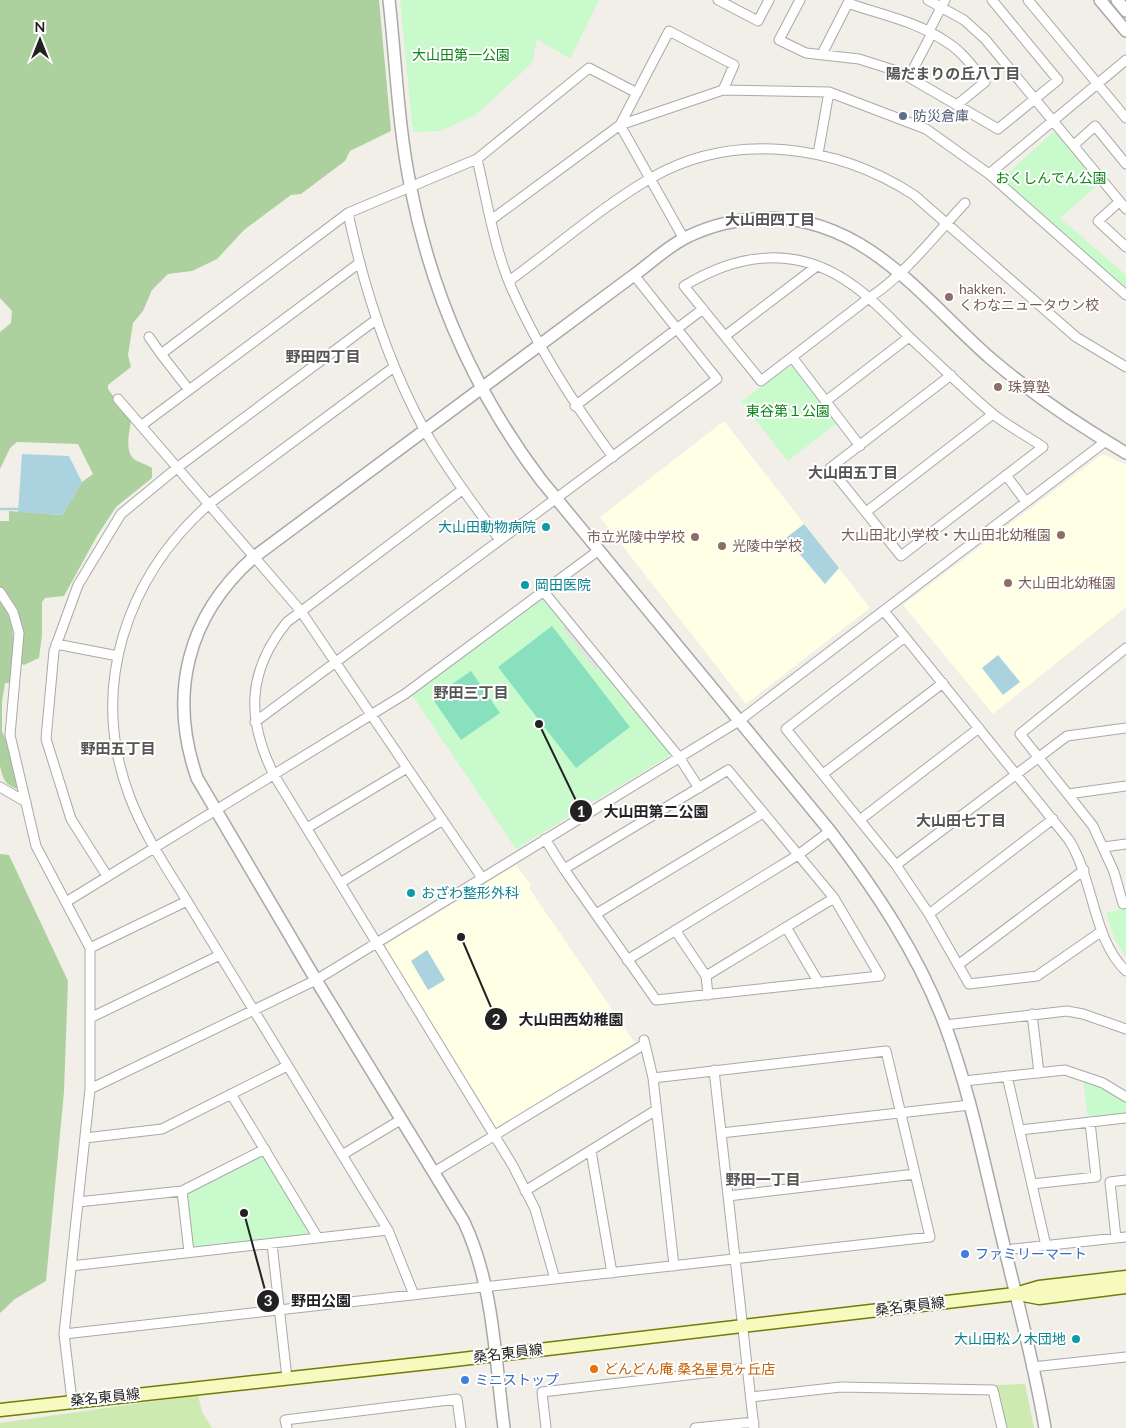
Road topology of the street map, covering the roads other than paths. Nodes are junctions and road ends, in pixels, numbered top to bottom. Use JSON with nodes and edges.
{"nodes":[{"id":1,"x":390,"y":0,"type":"edge"},
{"id":2,"x":718,"y":0,"type":"edge"},
{"id":3,"x":769,"y":0,"type":"edge"},
{"id":4,"x":800,"y":0,"type":"edge"},
{"id":5,"x":928,"y":0,"type":"edge"},
{"id":6,"x":992,"y":0,"type":"edge"},
{"id":7,"x":1028,"y":0,"type":"edge"},
{"id":8,"x":1100,"y":0,"type":"edge"},
{"id":9,"x":1117,"y":0,"type":"edge"},
{"id":10,"x":943,"y":3,"type":"edge"},
{"id":11,"x":1126,"y":11,"type":"edge"},
{"id":12,"x":1126,"y":31,"type":"edge"},
{"id":13,"x":930,"y":32,"type":"junction"},
{"id":14,"x":822,"y":54,"type":"junction"},
{"id":15,"x":1126,"y":60,"type":"edge"},
{"id":16,"x":909,"y":76,"type":"junction"},
{"id":17,"x":1097,"y":83,"type":"junction"},
{"id":18,"x":723,"y":90,"type":"junction"},
{"id":19,"x":830,"y":92,"type":"junction"},
{"id":20,"x":637,"y":93,"type":"junction"},
{"id":21,"x":1035,"y":100,"type":"junction"},
{"id":22,"x":958,"y":104,"type":"junction"},
{"id":23,"x":1126,"y":118,"type":"edge"},
{"id":24,"x":1052,"y":120,"type":"junction"},
{"id":25,"x":620,"y":125,"type":"junction"},
{"id":26,"x":1074,"y":145,"type":"junction"},
{"id":27,"x":818,"y":154,"type":"junction"},
{"id":28,"x":477,"y":158,"type":"junction"},
{"id":29,"x":1126,"y":164,"type":"edge"},
{"id":30,"x":989,"y":174,"type":"junction"},
{"id":31,"x":651,"y":178,"type":"junction"},
{"id":32,"x":410,"y":187,"type":"junction"},
{"id":33,"x":1119,"y":202,"type":"junction"},
{"id":34,"x":965,"y":203,"type":"dead end"},
{"id":35,"x":1126,"y":209,"type":"edge"},
{"id":36,"x":348,"y":213,"type":"junction"},
{"id":37,"x":491,"y":220,"type":"junction"},
{"id":38,"x":947,"y":223,"type":"junction"},
{"id":39,"x":684,"y":239,"type":"junction"},
{"id":40,"x":1126,"y":247,"type":"edge"},
{"id":41,"x":358,"y":264,"type":"junction"},
{"id":42,"x":817,"y":266,"type":"junction"},
{"id":43,"x":900,"y":272,"type":"junction"},
{"id":44,"x":634,"y":276,"type":"junction"},
{"id":45,"x":509,"y":281,"type":"junction"},
{"id":46,"x":1126,"y":295,"type":"edge"},
{"id":47,"x":869,"y":298,"type":"junction"},
{"id":48,"x":703,"y":309,"type":"junction"},
{"id":49,"x":377,"y":319,"type":"junction"},
{"id":50,"x":677,"y":330,"type":"junction"},
{"id":51,"x":725,"y":336,"type":"junction"},
{"id":52,"x":149,"y":337,"type":"dead end"},
{"id":53,"x":909,"y":337,"type":"junction"},
{"id":54,"x":539,"y":346,"type":"junction"},
{"id":55,"x":161,"y":354,"type":"junction"},
{"id":56,"x":792,"y":357,"type":"junction"},
{"id":57,"x":394,"y":367,"type":"junction"},
{"id":58,"x":1126,"y":367,"type":"edge"},
{"id":59,"x":951,"y":375,"type":"junction"},
{"id":60,"x":481,"y":389,"type":"junction"},
{"id":61,"x":189,"y":390,"type":"junction"},
{"id":62,"x":118,"y":399,"type":"dead end"},
{"id":63,"x":826,"y":401,"type":"junction"},
{"id":64,"x":575,"y":406,"type":"junction"},
{"id":65,"x":994,"y":414,"type":"junction"},
{"id":66,"x":142,"y":425,"type":"junction"},
{"id":67,"x":426,"y":431,"type":"junction"},
{"id":68,"x":1106,"y":441,"type":"junction"},
{"id":69,"x":860,"y":446,"type":"junction"},
{"id":70,"x":1126,"y":453,"type":"edge"},
{"id":71,"x":613,"y":457,"type":"junction"},
{"id":72,"x":178,"y":467,"type":"junction"},
{"id":73,"x":1006,"y":475,"type":"junction"},
{"id":74,"x":462,"y":490,"type":"junction"},
{"id":75,"x":557,"y":498,"type":"junction"},
{"id":76,"x":1026,"y":502,"type":"junction"},
{"id":77,"x":209,"y":504,"type":"junction"},
{"id":78,"x":866,"y":512,"type":"junction"},
{"id":79,"x":500,"y":540,"type":"junction"},
{"id":80,"x":599,"y":550,"type":"junction"},
{"id":81,"x":254,"y":557,"type":"junction"},
{"id":82,"x":0,"y":592,"type":"edge"},
{"id":83,"x":544,"y":592,"type":"junction"},
{"id":84,"x":300,"y":610,"type":"junction"},
{"id":85,"x":884,"y":611,"type":"junction"},
{"id":86,"x":906,"y":637,"type":"junction"},
{"id":87,"x":56,"y":644,"type":"junction"},
{"id":88,"x":1126,"y":648,"type":"edge"},
{"id":89,"x":118,"y":656,"type":"junction"},
{"id":90,"x":336,"y":663,"type":"junction"},
{"id":91,"x":943,"y":683,"type":"junction"},
{"id":92,"x":372,"y":715,"type":"junction"},
{"id":93,"x":739,"y":721,"type":"junction"},
{"id":94,"x":255,"y":722,"type":"junction"},
{"id":95,"x":979,"y":728,"type":"junction"},
{"id":96,"x":1126,"y":728,"type":"edge"},
{"id":97,"x":679,"y":757,"type":"junction"},
{"id":98,"x":1038,"y":757,"type":"junction"},
{"id":99,"x":407,"y":768,"type":"junction"},
{"id":100,"x":1017,"y":773,"type":"junction"},
{"id":101,"x":823,"y":774,"type":"junction"},
{"id":102,"x":274,"y":775,"type":"junction"},
{"id":103,"x":1126,"y":786,"type":"edge"},
{"id":104,"x":0,"y":787,"type":"edge"},
{"id":105,"x":699,"y":788,"type":"junction"},
{"id":106,"x":1068,"y":794,"type":"junction"},
{"id":107,"x":26,"y":802,"type":"junction"},
{"id":108,"x":215,"y":812,"type":"junction"},
{"id":109,"x":763,"y":813,"type":"junction"},
{"id":110,"x":861,"y":819,"type":"junction"},
{"id":111,"x":1053,"y":819,"type":"junction"},
{"id":112,"x":443,"y":820,"type":"junction"},
{"id":113,"x":307,"y":828,"type":"junction"},
{"id":114,"x":830,"y":831,"type":"junction"},
{"id":115,"x":545,"y":839,"type":"junction"},
{"id":116,"x":1126,"y":844,"type":"edge"},
{"id":117,"x":155,"y":847,"type":"junction"},
{"id":118,"x":1104,"y":847,"type":"junction"},
{"id":119,"x":798,"y":855,"type":"junction"},
{"id":120,"x":896,"y":865,"type":"junction"},
{"id":121,"x":564,"y":869,"type":"junction"},
{"id":122,"x":1084,"y":870,"type":"junction"},
{"id":123,"x":106,"y":876,"type":"junction"},
{"id":124,"x":482,"y":878,"type":"junction"},
{"id":125,"x":340,"y":883,"type":"junction"},
{"id":126,"x":834,"y":898,"type":"junction"},
{"id":127,"x":187,"y":901,"type":"junction"},
{"id":128,"x":66,"y":902,"type":"junction"},
{"id":129,"x":1126,"y":903,"type":"edge"},
{"id":130,"x":596,"y":914,"type":"junction"},
{"id":131,"x":928,"y":914,"type":"junction"},
{"id":132,"x":786,"y":927,"type":"junction"},
{"id":133,"x":675,"y":930,"type":"junction"},
{"id":134,"x":1102,"y":931,"type":"junction"},
{"id":135,"x":377,"y":942,"type":"junction"},
{"id":136,"x":90,"y":948,"type":"junction"},
{"id":137,"x":220,"y":955,"type":"junction"},
{"id":138,"x":628,"y":960,"type":"junction"},
{"id":139,"x":958,"y":965,"type":"junction"},
{"id":140,"x":1126,"y":971,"type":"edge"},
{"id":141,"x":706,"y":976,"type":"junction"},
{"id":142,"x":316,"y":980,"type":"junction"},
{"id":143,"x":819,"y":983,"type":"junction"},
{"id":144,"x":708,"y":995,"type":"junction"},
{"id":145,"x":254,"y":1010,"type":"junction"},
{"id":146,"x":1032,"y":1014,"type":"junction"},
{"id":147,"x":90,"y":1018,"type":"junction"},
{"id":148,"x":945,"y":1025,"type":"junction"},
{"id":149,"x":1126,"y":1029,"type":"edge"},
{"id":150,"x":287,"y":1066,"type":"junction"},
{"id":151,"x":714,"y":1070,"type":"junction"},
{"id":152,"x":1039,"y":1073,"type":"junction"},
{"id":153,"x":1007,"y":1076,"type":"junction"},
{"id":154,"x":653,"y":1078,"type":"junction"},
{"id":155,"x":964,"y":1081,"type":"junction"},
{"id":156,"x":90,"y":1089,"type":"junction"},
{"id":157,"x":231,"y":1094,"type":"junction"},
{"id":158,"x":1126,"y":1097,"type":"edge"},
{"id":159,"x":970,"y":1105,"type":"junction"},
{"id":160,"x":656,"y":1110,"type":"junction"},
{"id":161,"x":900,"y":1113,"type":"junction"},
{"id":162,"x":1126,"y":1118,"type":"edge"},
{"id":163,"x":402,"y":1119,"type":"junction"},
{"id":164,"x":1090,"y":1122,"type":"junction"},
{"id":165,"x":1020,"y":1130,"type":"junction"},
{"id":166,"x":721,"y":1133,"type":"junction"},
{"id":167,"x":494,"y":1135,"type":"junction"},
{"id":168,"x":85,"y":1138,"type":"junction"},
{"id":169,"x":265,"y":1149,"type":"junction"},
{"id":170,"x":591,"y":1151,"type":"junction"},
{"id":171,"x":342,"y":1156,"type":"junction"},
{"id":172,"x":434,"y":1172,"type":"junction"},
{"id":173,"x":915,"y":1174,"type":"junction"},
{"id":174,"x":1126,"y":1180,"type":"edge"},
{"id":175,"x":1032,"y":1184,"type":"junction"},
{"id":176,"x":182,"y":1190,"type":"junction"},
{"id":177,"x":525,"y":1191,"type":"junction"},
{"id":178,"x":728,"y":1196,"type":"junction"},
{"id":179,"x":78,"y":1202,"type":"junction"},
{"id":180,"x":388,"y":1230,"type":"junction"},
{"id":181,"x":1126,"y":1237,"type":"edge"},
{"id":182,"x":318,"y":1238,"type":"junction"},
{"id":183,"x":1116,"y":1238,"type":"junction"},
{"id":184,"x":272,"y":1244,"type":"junction"},
{"id":185,"x":1046,"y":1246,"type":"junction"},
{"id":186,"x":1014,"y":1249,"type":"dead end"},
{"id":187,"x":189,"y":1252,"type":"junction"},
{"id":188,"x":736,"y":1258,"type":"junction"},
{"id":189,"x":71,"y":1266,"type":"junction"},
{"id":190,"x":674,"y":1266,"type":"junction"},
{"id":191,"x":612,"y":1273,"type":"junction"},
{"id":192,"x":1126,"y":1277,"type":"edge"},
{"id":193,"x":555,"y":1279,"type":"junction"},
{"id":194,"x":486,"y":1287,"type":"junction"},
{"id":195,"x":1126,"y":1287,"type":"edge"},
{"id":196,"x":1015,"y":1294,"type":"junction"},
{"id":197,"x":414,"y":1295,"type":"junction"},
{"id":198,"x":280,"y":1310,"type":"junction"},
{"id":199,"x":743,"y":1326,"type":"junction"},
{"id":200,"x":64,"y":1334,"type":"junction"},
{"id":201,"x":494,"y":1354,"type":"junction"},
{"id":202,"x":1126,"y":1357,"type":"edge"},
{"id":203,"x":747,"y":1368,"type":"junction"},
{"id":204,"x":1032,"y":1368,"type":"junction"},
{"id":205,"x":287,"y":1378,"type":"junction"},
{"id":206,"x":751,"y":1397,"type":"junction"},
{"id":207,"x":72,"y":1401,"type":"junction"},
{"id":208,"x":0,"y":1410,"type":"edge"},
{"id":209,"x":754,"y":1425,"type":"edge"},
{"id":210,"x":287,"y":1428,"type":"edge"},
{"id":211,"x":461,"y":1428,"type":"edge"},
{"id":212,"x":504,"y":1428,"type":"edge"},
{"id":213,"x":546,"y":1428,"type":"edge"},
{"id":214,"x":695,"y":1428,"type":"edge"},
{"id":215,"x":1002,"y":1428,"type":"edge"},
{"id":216,"x":1045,"y":1428,"type":"edge"}],
"edges":[{"from":1,"to":32,"type":"street"},
{"from":2,"to":3,"type":"street"},
{"from":4,"to":14,"type":"street"},
{"from":5,"to":10,"type":"street"},
{"from":6,"to":21,"type":"street"},
{"from":7,"to":17,"type":"street"},
{"from":8,"to":12,"type":"street"},
{"from":9,"to":11,"type":"street"},
{"from":10,"to":13,"type":"street"},
{"from":10,"to":21,"type":"street"},
{"from":13,"to":14,"type":"street"},
{"from":13,"to":16,"type":"street"},
{"from":13,"to":22,"type":"street"},
{"from":14,"to":16,"type":"street"},
{"from":15,"to":17,"type":"street"},
{"from":16,"to":22,"type":"street"},
{"from":17,"to":23,"type":"street"},
{"from":17,"to":24,"type":"street"},
{"from":18,"to":19,"type":"street"},
{"from":18,"to":20,"type":"street"},
{"from":18,"to":25,"type":"street"},
{"from":19,"to":27,"type":"street"},
{"from":19,"to":30,"type":"street"},
{"from":20,"to":25,"type":"street"},
{"from":20,"to":28,"type":"street"},
{"from":21,"to":22,"type":"street"},
{"from":21,"to":24,"type":"street"},
{"from":24,"to":26,"type":"street"},
{"from":24,"to":30,"type":"street"},
{"from":25,"to":31,"type":"street"},
{"from":25,"to":37,"type":"street"},
{"from":26,"to":29,"type":"street"},
{"from":26,"to":33,"type":"street"},
{"from":27,"to":31,"type":"street"},
{"from":27,"to":38,"type":"street"},
{"from":28,"to":32,"type":"street"},
{"from":28,"to":37,"type":"street"},
{"from":30,"to":46,"type":"street"},
{"from":31,"to":39,"type":"street"},
{"from":31,"to":45,"type":"street"},
{"from":32,"to":36,"type":"street"},
{"from":32,"to":60,"type":"street"},
{"from":33,"to":35,"type":"street"},
{"from":33,"to":40,"type":"street"},
{"from":34,"to":38,"type":"street"},
{"from":36,"to":41,"type":"street"},
{"from":36,"to":55,"type":"street"},
{"from":37,"to":45,"type":"street"},
{"from":38,"to":43,"type":"street"},
{"from":38,"to":58,"type":"street"},
{"from":39,"to":43,"type":"street"},
{"from":39,"to":44,"type":"street"},
{"from":41,"to":49,"type":"street"},
{"from":41,"to":61,"type":"street"},
{"from":42,"to":47,"type":"street"},
{"from":42,"to":48,"type":"street"},
{"from":42,"to":51,"type":"street"},
{"from":43,"to":47,"type":"street"},
{"from":43,"to":68,"type":"street"},
{"from":44,"to":50,"type":"street"},
{"from":44,"to":54,"type":"street"},
{"from":45,"to":54,"type":"street"},
{"from":47,"to":53,"type":"street"},
{"from":47,"to":56,"type":"street"},
{"from":48,"to":50,"type":"street"},
{"from":48,"to":51,"type":"street"},
{"from":49,"to":57,"type":"street"},
{"from":49,"to":72,"type":"street"},
{"from":50,"to":64,"type":"street"},
{"from":50,"to":71,"type":"street"},
{"from":51,"to":56,"type":"street"},
{"from":52,"to":55,"type":"street"},
{"from":53,"to":59,"type":"street"},
{"from":53,"to":63,"type":"street"},
{"from":54,"to":60,"type":"street"},
{"from":54,"to":64,"type":"street"},
{"from":55,"to":61,"type":"street"},
{"from":56,"to":63,"type":"street"},
{"from":57,"to":67,"type":"street"},
{"from":57,"to":77,"type":"street"},
{"from":59,"to":65,"type":"street"},
{"from":59,"to":69,"type":"street"},
{"from":60,"to":67,"type":"street"},
{"from":60,"to":75,"type":"street"},
{"from":61,"to":66,"type":"street"},
{"from":62,"to":66,"type":"street"},
{"from":63,"to":69,"type":"street"},
{"from":64,"to":71,"type":"street"},
{"from":65,"to":73,"type":"street"},
{"from":65,"to":78,"type":"street"},
{"from":66,"to":72,"type":"street"},
{"from":67,"to":74,"type":"street"},
{"from":67,"to":81,"type":"street"},
{"from":68,"to":70,"type":"street"},
{"from":68,"to":76,"type":"street"},
{"from":69,"to":78,"type":"street"},
{"from":71,"to":75,"type":"street"},
{"from":72,"to":77,"type":"street"},
{"from":72,"to":87,"type":"street"},
{"from":73,"to":76,"type":"street"},
{"from":73,"to":78,"type":"street"},
{"from":74,"to":79,"type":"street"},
{"from":74,"to":84,"type":"street"},
{"from":75,"to":79,"type":"street"},
{"from":75,"to":80,"type":"street"},
{"from":76,"to":85,"type":"street"},
{"from":77,"to":81,"type":"street"},
{"from":77,"to":89,"type":"street"},
{"from":79,"to":90,"type":"street"},
{"from":80,"to":83,"type":"street"},
{"from":80,"to":93,"type":"street"},
{"from":81,"to":84,"type":"street"},
{"from":81,"to":108,"type":"street"},
{"from":82,"to":107,"type":"street"},
{"from":83,"to":92,"type":"street"},
{"from":83,"to":97,"type":"street"},
{"from":84,"to":90,"type":"street"},
{"from":84,"to":94,"type":"street"},
{"from":85,"to":86,"type":"street"},
{"from":85,"to":93,"type":"street"},
{"from":86,"to":91,"type":"street"},
{"from":86,"to":101,"type":"street"},
{"from":87,"to":89,"type":"street"},
{"from":87,"to":123,"type":"street"},
{"from":88,"to":98,"type":"street"},
{"from":89,"to":117,"type":"street"},
{"from":90,"to":92,"type":"street"},
{"from":90,"to":94,"type":"street"},
{"from":91,"to":95,"type":"street"},
{"from":91,"to":101,"type":"street"},
{"from":92,"to":99,"type":"street"},
{"from":92,"to":102,"type":"street"},
{"from":93,"to":97,"type":"street"},
{"from":93,"to":114,"type":"street"},
{"from":94,"to":102,"type":"street"},
{"from":95,"to":100,"type":"street"},
{"from":95,"to":110,"type":"street"},
{"from":96,"to":98,"type":"street"},
{"from":97,"to":105,"type":"street"},
{"from":97,"to":115,"type":"street"},
{"from":98,"to":100,"type":"street"},
{"from":98,"to":106,"type":"street"},
{"from":99,"to":112,"type":"street"},
{"from":99,"to":113,"type":"street"},
{"from":100,"to":111,"type":"street"},
{"from":100,"to":120,"type":"street"},
{"from":101,"to":110,"type":"street"},
{"from":102,"to":108,"type":"street"},
{"from":102,"to":113,"type":"street"},
{"from":103,"to":106,"type":"street"},
{"from":104,"to":107,"type":"street"},
{"from":105,"to":109,"type":"street"},
{"from":105,"to":121,"type":"street"},
{"from":106,"to":118,"type":"street"},
{"from":107,"to":128,"type":"street"},
{"from":108,"to":117,"type":"street"},
{"from":108,"to":142,"type":"street"},
{"from":109,"to":119,"type":"street"},
{"from":109,"to":130,"type":"street"},
{"from":110,"to":120,"type":"street"},
{"from":111,"to":122,"type":"street"},
{"from":111,"to":131,"type":"street"},
{"from":112,"to":124,"type":"street"},
{"from":112,"to":125,"type":"street"},
{"from":113,"to":125,"type":"street"},
{"from":114,"to":119,"type":"street"},
{"from":114,"to":148,"type":"street"},
{"from":115,"to":121,"type":"street"},
{"from":115,"to":124,"type":"street"},
{"from":116,"to":118,"type":"street"},
{"from":117,"to":123,"type":"street"},
{"from":117,"to":127,"type":"street"},
{"from":118,"to":129,"type":"street"},
{"from":119,"to":126,"type":"street"},
{"from":119,"to":133,"type":"street"},
{"from":120,"to":131,"type":"street"},
{"from":121,"to":130,"type":"street"},
{"from":122,"to":134,"type":"street"},
{"from":122,"to":139,"type":"street"},
{"from":123,"to":128,"type":"street"},
{"from":124,"to":135,"type":"street"},
{"from":125,"to":135,"type":"street"},
{"from":126,"to":132,"type":"street"},
{"from":126,"to":143,"type":"street"},
{"from":127,"to":136,"type":"street"},
{"from":127,"to":137,"type":"street"},
{"from":128,"to":136,"type":"street"},
{"from":130,"to":138,"type":"street"},
{"from":131,"to":139,"type":"street"},
{"from":132,"to":141,"type":"street"},
{"from":132,"to":143,"type":"street"},
{"from":133,"to":138,"type":"street"},
{"from":133,"to":141,"type":"street"},
{"from":134,"to":139,"type":"street"},
{"from":134,"to":140,"type":"street"},
{"from":135,"to":142,"type":"street"},
{"from":135,"to":167,"type":"street"},
{"from":136,"to":147,"type":"street"},
{"from":137,"to":145,"type":"street"},
{"from":137,"to":147,"type":"street"},
{"from":138,"to":144,"type":"street"},
{"from":141,"to":144,"type":"street"},
{"from":142,"to":145,"type":"street"},
{"from":142,"to":163,"type":"street"},
{"from":143,"to":144,"type":"street"},
{"from":145,"to":150,"type":"street"},
{"from":145,"to":156,"type":"street"},
{"from":146,"to":148,"type":"street"},
{"from":146,"to":149,"type":"street"},
{"from":146,"to":152,"type":"street"},
{"from":147,"to":156,"type":"street"},
{"from":148,"to":155,"type":"street"},
{"from":150,"to":157,"type":"street"},
{"from":150,"to":171,"type":"street"},
{"from":151,"to":154,"type":"street"},
{"from":151,"to":161,"type":"street"},
{"from":151,"to":166,"type":"street"},
{"from":152,"to":153,"type":"street"},
{"from":152,"to":158,"type":"street"},
{"from":153,"to":155,"type":"street"},
{"from":153,"to":165,"type":"street"},
{"from":154,"to":160,"type":"street"},
{"from":154,"to":167,"type":"street"},
{"from":155,"to":159,"type":"street"},
{"from":156,"to":168,"type":"street"},
{"from":157,"to":168,"type":"street"},
{"from":157,"to":169,"type":"street"},
{"from":159,"to":161,"type":"street"},
{"from":159,"to":196,"type":"street"},
{"from":160,"to":170,"type":"street"},
{"from":160,"to":190,"type":"street"},
{"from":161,"to":166,"type":"street"},
{"from":161,"to":173,"type":"street"},
{"from":162,"to":164,"type":"street"},
{"from":163,"to":171,"type":"street"},
{"from":163,"to":172,"type":"street"},
{"from":164,"to":165,"type":"street"},
{"from":164,"to":175,"type":"street"},
{"from":165,"to":175,"type":"street"},
{"from":166,"to":178,"type":"street"},
{"from":167,"to":172,"type":"street"},
{"from":167,"to":177,"type":"street"},
{"from":168,"to":179,"type":"street"},
{"from":169,"to":176,"type":"street"},
{"from":169,"to":182,"type":"street"},
{"from":170,"to":177,"type":"street"},
{"from":170,"to":191,"type":"street"},
{"from":171,"to":180,"type":"street"},
{"from":172,"to":194,"type":"street"},
{"from":173,"to":178,"type":"street"},
{"from":173,"to":188,"type":"street"},
{"from":174,"to":183,"type":"street"},
{"from":175,"to":185,"type":"street"},
{"from":176,"to":179,"type":"street"},
{"from":176,"to":187,"type":"street"},
{"from":177,"to":193,"type":"street"},
{"from":178,"to":188,"type":"street"},
{"from":179,"to":189,"type":"street"},
{"from":180,"to":182,"type":"street"},
{"from":180,"to":197,"type":"street"},
{"from":181,"to":183,"type":"street"},
{"from":182,"to":184,"type":"street"},
{"from":183,"to":185,"type":"street"},
{"from":184,"to":187,"type":"street"},
{"from":184,"to":198,"type":"street"},
{"from":185,"to":186,"type":"street"},
{"from":187,"to":189,"type":"street"},
{"from":188,"to":190,"type":"street"},
{"from":188,"to":199,"type":"street"},
{"from":189,"to":200,"type":"street"},
{"from":190,"to":191,"type":"street"},
{"from":191,"to":193,"type":"street"},
{"from":192,"to":196,"type":"main road","name":"桑名東員線"},
{"from":193,"to":194,"type":"street"},
{"from":194,"to":197,"type":"street"},
{"from":194,"to":201,"type":"street"},
{"from":195,"to":196,"type":"main road","name":"桑名東員線"},
{"from":196,"to":199,"type":"main road","name":"桑名東員線"},
{"from":196,"to":204,"type":"street"},
{"from":197,"to":198,"type":"street"},
{"from":198,"to":200,"type":"street"},
{"from":198,"to":205,"type":"street"},
{"from":199,"to":201,"type":"main road","name":"桑名東員線"},
{"from":199,"to":203,"type":"street"},
{"from":200,"to":207,"type":"street"},
{"from":201,"to":205,"type":"main road","name":"桑名東員線"},
{"from":201,"to":212,"type":"street"},
{"from":202,"to":204,"type":"street"},
{"from":203,"to":206,"type":"street"},
{"from":203,"to":213,"type":"street"},
{"from":204,"to":216,"type":"street"},
{"from":205,"to":207,"type":"main road","name":"桑名東員線"},
{"from":206,"to":209,"type":"street"},
{"from":206,"to":215,"type":"street"},
{"from":207,"to":208,"type":"main road","name":"桑名東員線"},
{"from":209,"to":214,"type":"street"},
{"from":210,"to":211,"type":"street"}]}
